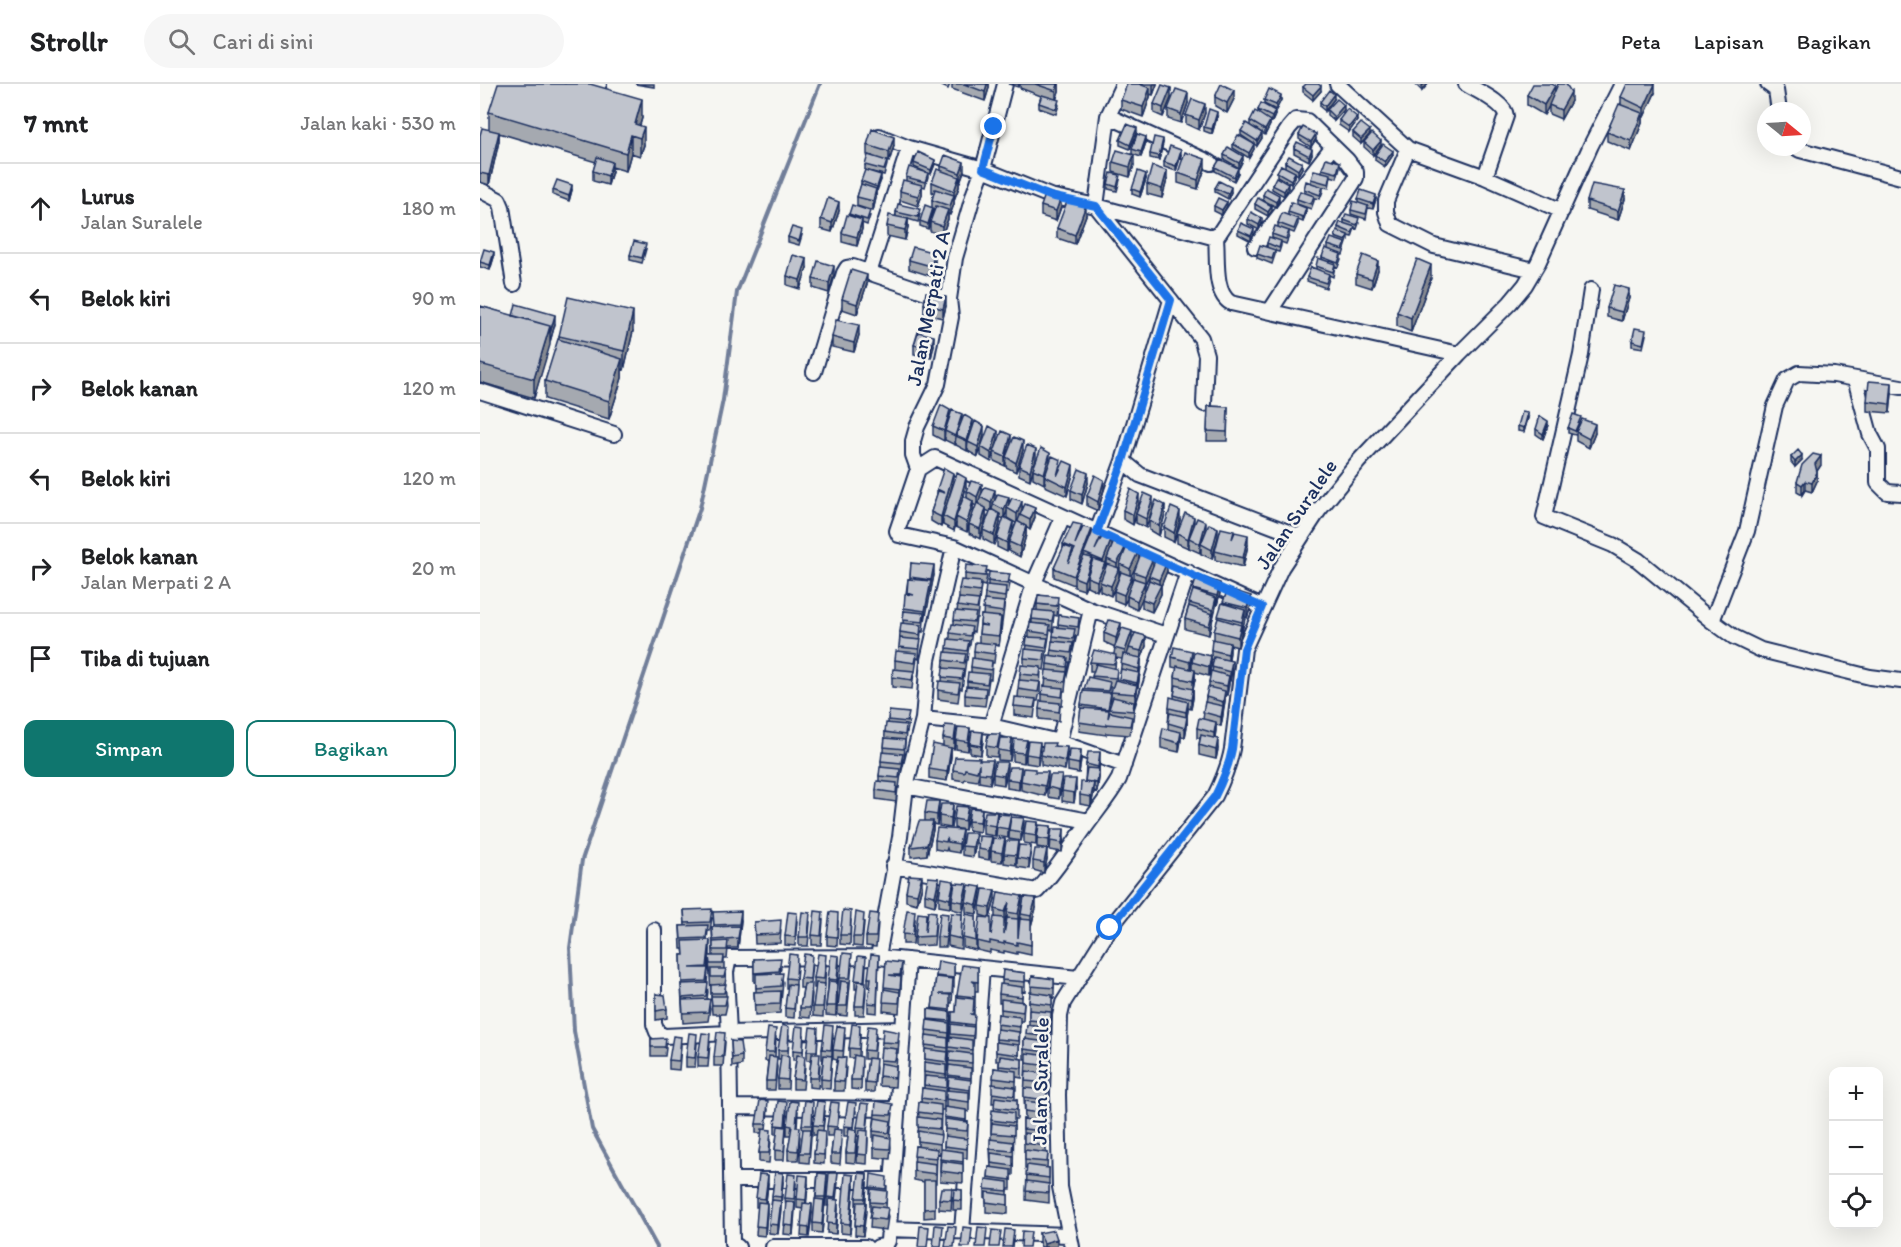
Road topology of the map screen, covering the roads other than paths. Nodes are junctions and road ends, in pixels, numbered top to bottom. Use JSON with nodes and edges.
{"nodes":[{"id":1,"x":573,"y":84,"type":"edge"},
{"id":2,"x":599,"y":84,"type":"edge"},
{"id":3,"x":1005,"y":84,"type":"edge"},
{"id":4,"x":1123,"y":84,"type":"edge"},
{"id":5,"x":1337,"y":84,"type":"edge"},
{"id":6,"x":1466,"y":84,"type":"edge"},
{"id":7,"x":1622,"y":84,"type":"edge"},
{"id":8,"x":1768,"y":84,"type":"edge"},
{"id":9,"x":1778,"y":102,"type":"edge"},
{"id":10,"x":1108,"y":116,"type":"junction"},
{"id":11,"x":871,"y":133,"type":"edge"},
{"id":12,"x":1333,"y":146,"type":"junction"},
{"id":13,"x":909,"y":148,"type":"junction"},
{"id":14,"x":1407,"y":149,"type":"junction"},
{"id":15,"x":1811,"y":153,"type":"edge"},
{"id":16,"x":1211,"y":163,"type":"dead end"},
{"id":17,"x":983,"y":169,"type":"junction"},
{"id":18,"x":1485,"y":177,"type":"junction"},
{"id":19,"x":1901,"y":177,"type":"edge"},
{"id":20,"x":480,"y":190,"type":"edge"},
{"id":21,"x":1096,"y":206,"type":"junction"},
{"id":22,"x":1562,"y":211,"type":"junction"},
{"id":23,"x":1216,"y":238,"type":"junction"},
{"id":24,"x":1255,"y":247,"type":"dead end"},
{"id":25,"x":1534,"y":270,"type":"junction"},
{"id":26,"x":868,"y":273,"type":"junction"},
{"id":27,"x":514,"y":284,"type":"dead end"},
{"id":28,"x":1591,"y":290,"type":"dead end"},
{"id":29,"x":949,"y":299,"type":"junction"},
{"id":30,"x":1171,"y":300,"type":"junction"},
{"id":31,"x":1270,"y":311,"type":"junction"},
{"id":32,"x":1459,"y":354,"type":"junction"},
{"id":33,"x":814,"y":372,"type":"dead end"},
{"id":34,"x":1855,"y":379,"type":"junction"},
{"id":35,"x":1901,"y":387,"type":"edge"},
{"id":36,"x":480,"y":392,"type":"edge"},
{"id":37,"x":1204,"y":404,"type":"dead end"},
{"id":38,"x":614,"y":434,"type":"dead end"},
{"id":39,"x":1123,"y":461,"type":"junction"},
{"id":40,"x":918,"y":469,"type":"junction"},
{"id":41,"x":1901,"y":493,"type":"edge"},
{"id":42,"x":1063,"y":517,"type":"junction"},
{"id":43,"x":1097,"y":532,"type":"junction"},
{"id":44,"x":1301,"y":537,"type":"junction"},
{"id":45,"x":954,"y":547,"type":"junction"},
{"id":46,"x":1188,"y":572,"type":"junction"},
{"id":47,"x":1034,"y":583,"type":"junction"},
{"id":48,"x":1262,"y":607,"type":"junction"},
{"id":49,"x":1092,"y":610,"type":"junction"},
{"id":50,"x":1712,"y":621,"type":"junction"},
{"id":51,"x":1166,"y":635,"type":"junction"},
{"id":52,"x":1901,"y":681,"type":"edge"},
{"id":53,"x":923,"y":718,"type":"junction"},
{"id":54,"x":991,"y":726,"type":"junction"},
{"id":55,"x":1059,"y":741,"type":"junction"},
{"id":56,"x":1125,"y":765,"type":"junction"},
{"id":57,"x":906,"y":786,"type":"junction"},
{"id":58,"x":1089,"y":821,"type":"junction"},
{"id":59,"x":894,"y":866,"type":"junction"},
{"id":60,"x":654,"y":930,"type":"dead end"},
{"id":61,"x":878,"y":957,"type":"junction"},
{"id":62,"x":908,"y":960,"type":"junction"},
{"id":63,"x":982,"y":968,"type":"junction"},
{"id":64,"x":1078,"y":978,"type":"junction"},
{"id":65,"x":903,"y":1029,"type":"junction"},
{"id":66,"x":729,"y":1033,"type":"junction"},
{"id":67,"x":730,"y":1107,"type":"junction"},
{"id":68,"x":897,"y":1109,"type":"junction"},
{"id":69,"x":731,"y":1180,"type":"junction"},
{"id":70,"x":892,"y":1180,"type":"junction"},
{"id":71,"x":888,"y":1228,"type":"junction"},
{"id":72,"x":962,"y":1231,"type":"junction"},
{"id":73,"x":1020,"y":1240,"type":"edge"},
{"id":74,"x":1071,"y":1241,"type":"edge"},
{"id":75,"x":738,"y":1247,"type":"edge"},
{"id":76,"x":772,"y":1247,"type":"edge"},
{"id":77,"x":866,"y":1247,"type":"edge"},
{"id":78,"x":878,"y":1247,"type":"edge"}],
"edges":[{"from":1,"to":2,"type":"street"},
{"from":3,"to":17,"type":"street","name":"Jalan Merpati 2 A"},
{"from":4,"to":10,"type":"street"},
{"from":5,"to":14,"type":"street"},
{"from":6,"to":18,"type":"street"},
{"from":7,"to":22,"type":"street","name":"Jalan Suralele"},
{"from":8,"to":9,"type":"street"},
{"from":10,"to":16,"type":"street"},
{"from":10,"to":21,"type":"street"},
{"from":11,"to":13,"type":"street"},
{"from":12,"to":23,"type":"street"},
{"from":12,"to":24,"type":"street"},
{"from":12,"to":31,"type":"street"},
{"from":13,"to":17,"type":"street"},
{"from":13,"to":26,"type":"street"},
{"from":14,"to":18,"type":"street"},
{"from":14,"to":25,"type":"street"},
{"from":15,"to":19,"type":"street"},
{"from":17,"to":21,"type":"street"},
{"from":17,"to":29,"type":"street","name":"Jalan Merpati 2 A"},
{"from":18,"to":22,"type":"street"},
{"from":20,"to":27,"type":"street"},
{"from":21,"to":23,"type":"street"},
{"from":21,"to":30,"type":"street"},
{"from":22,"to":25,"type":"street","name":"Jalan Suralele"},
{"from":23,"to":31,"type":"street"},
{"from":25,"to":32,"type":"street","name":"Jalan Suralele"},
{"from":26,"to":29,"type":"street"},
{"from":26,"to":33,"type":"street"},
{"from":28,"to":50,"type":"street"},
{"from":29,"to":40,"type":"street","name":"Jalan Merpati 2 A"},
{"from":30,"to":37,"type":"street"},
{"from":30,"to":39,"type":"street"},
{"from":31,"to":32,"type":"street"},
{"from":32,"to":44,"type":"street","name":"Jalan Suralele"},
{"from":34,"to":35,"type":"street"},
{"from":34,"to":41,"type":"street"},
{"from":34,"to":50,"type":"street"},
{"from":36,"to":38,"type":"street"},
{"from":39,"to":43,"type":"street"},
{"from":39,"to":44,"type":"street"},
{"from":40,"to":42,"type":"street"},
{"from":40,"to":45,"type":"street"},
{"from":42,"to":43,"type":"street"},
{"from":42,"to":47,"type":"street"},
{"from":43,"to":46,"type":"street"},
{"from":44,"to":48,"type":"street","name":"Jalan Suralele"},
{"from":45,"to":47,"type":"street"},
{"from":45,"to":53,"type":"street"},
{"from":46,"to":48,"type":"street"},
{"from":46,"to":51,"type":"street"},
{"from":47,"to":49,"type":"street"},
{"from":47,"to":54,"type":"street"},
{"from":48,"to":64,"type":"street","name":"Jalan Suralele"},
{"from":49,"to":51,"type":"street"},
{"from":49,"to":55,"type":"street"},
{"from":50,"to":52,"type":"street"},
{"from":51,"to":56,"type":"street"},
{"from":53,"to":54,"type":"street"},
{"from":53,"to":57,"type":"street"},
{"from":54,"to":55,"type":"street"},
{"from":55,"to":56,"type":"street"},
{"from":56,"to":58,"type":"street"},
{"from":57,"to":58,"type":"street"},
{"from":57,"to":59,"type":"street"},
{"from":58,"to":59,"type":"street"},
{"from":59,"to":61,"type":"street"},
{"from":60,"to":66,"type":"street"},
{"from":61,"to":62,"type":"street"},
{"from":61,"to":66,"type":"street"},
{"from":62,"to":63,"type":"street"},
{"from":62,"to":65,"type":"street"},
{"from":63,"to":64,"type":"street"},
{"from":63,"to":72,"type":"street"},
{"from":64,"to":74,"type":"street","name":"Jalan Suralele"},
{"from":65,"to":66,"type":"street"},
{"from":65,"to":68,"type":"street"},
{"from":66,"to":67,"type":"street"},
{"from":67,"to":68,"type":"street"},
{"from":67,"to":69,"type":"street"},
{"from":68,"to":70,"type":"street"},
{"from":69,"to":70,"type":"street"},
{"from":69,"to":75,"type":"street"},
{"from":70,"to":71,"type":"street"},
{"from":71,"to":72,"type":"street"},
{"from":71,"to":78,"type":"street"},
{"from":72,"to":73,"type":"street"},
{"from":73,"to":74,"type":"street"},
{"from":76,"to":77,"type":"street"}]}
